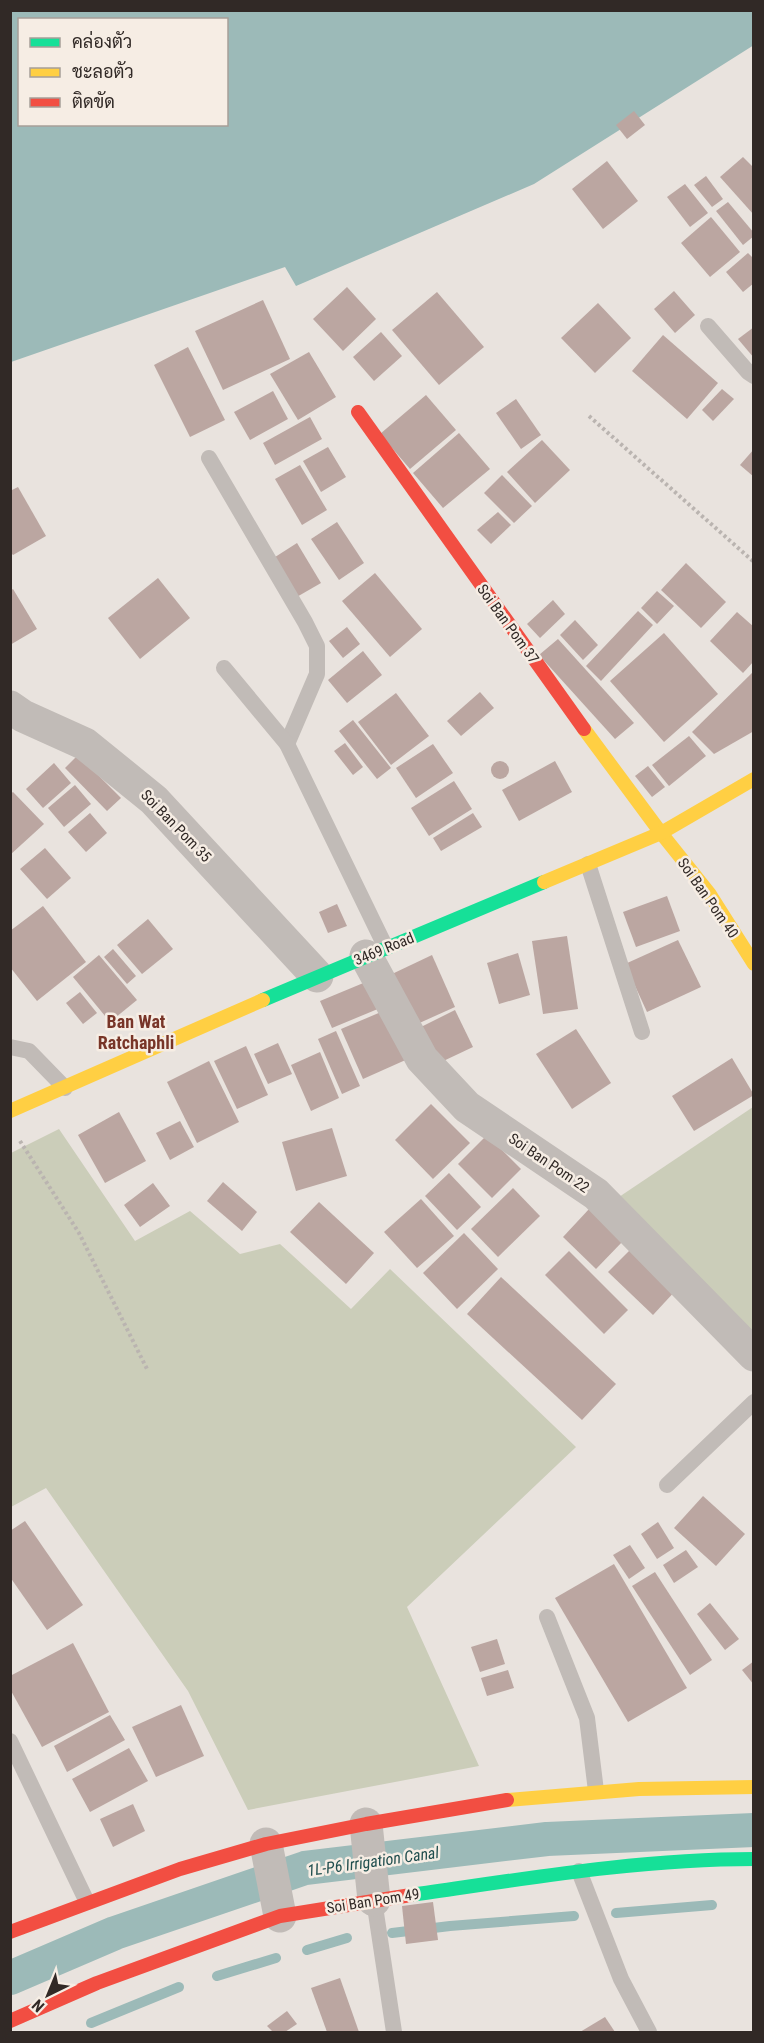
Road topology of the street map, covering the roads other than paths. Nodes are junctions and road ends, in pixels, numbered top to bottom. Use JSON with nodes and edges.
{"nodes":[{"id":1,"x":708,"y":326,"type":"dead end"},
{"id":2,"x":753,"y":376,"type":"edge"},
{"id":3,"x":358,"y":412,"type":"dead end"},
{"id":4,"x":209,"y":458,"type":"dead end"},
{"id":5,"x":224,"y":668,"type":"dead end"},
{"id":6,"x":10,"y":707,"type":"edge"},
{"id":7,"x":287,"y":744,"type":"junction"},
{"id":8,"x":753,"y":779,"type":"edge"},
{"id":9,"x":661,"y":833,"type":"junction"},
{"id":10,"x":588,"y":864,"type":"junction"},
{"id":11,"x":748,"y":948,"type":"edge"},
{"id":12,"x":376,"y":952,"type":"junction"},
{"id":13,"x":317,"y":976,"type":"junction"},
{"id":14,"x":642,"y":1032,"type":"dead end"},
{"id":15,"x":10,"y":1047,"type":"edge"},
{"id":16,"x":65,"y":1088,"type":"junction"},
{"id":17,"x":10,"y":1111,"type":"edge"},
{"id":18,"x":753,"y":1355,"type":"edge"},
{"id":19,"x":753,"y":1402,"type":"edge"},
{"id":20,"x":667,"y":1485,"type":"dead end"},
{"id":21,"x":547,"y":1617,"type":"dead end"},
{"id":22,"x":10,"y":1741,"type":"edge"},
{"id":23,"x":753,"y":1787,"type":"edge"},
{"id":24,"x":596,"y":1791,"type":"junction"},
{"id":25,"x":366,"y":1824,"type":"junction"},
{"id":26,"x":753,"y":1859,"type":"edge"},
{"id":27,"x":579,"y":1871,"type":"junction"},
{"id":28,"x":372,"y":1881,"type":"junction"},
{"id":29,"x":273,"y":1882,"type":"junction"},
{"id":30,"x":87,"y":1902,"type":"junction"},
{"id":31,"x":10,"y":1932,"type":"edge"},
{"id":32,"x":10,"y":2020,"type":"edge"},
{"id":33,"x":394,"y":2032,"type":"edge"},
{"id":34,"x":649,"y":2032,"type":"edge"}],
"edges":[{"from":1,"to":2,"type":"lane"},
{"from":3,"to":9,"type":"street","name":"Soi Ban Pom 37"},
{"from":4,"to":7,"type":"lane"},
{"from":5,"to":7,"type":"lane"},
{"from":6,"to":13,"type":"street","name":"Soi Ban Pom 35"},
{"from":7,"to":12,"type":"lane"},
{"from":8,"to":9,"type":"street","name":"3469 Road"},
{"from":9,"to":10,"type":"street","name":"3469 Road"},
{"from":9,"to":11,"type":"street","name":"Soi Ban Pom 40"},
{"from":10,"to":12,"type":"street","name":"3469 Road"},
{"from":10,"to":14,"type":"lane"},
{"from":12,"to":13,"type":"street","name":"3469 Road"},
{"from":12,"to":18,"type":"street","name":"Soi Ban Pom 22"},
{"from":13,"to":16,"type":"street","name":"3469 Road"},
{"from":15,"to":16,"type":"lane"},
{"from":16,"to":17,"type":"street","name":"3469 Road"},
{"from":19,"to":20,"type":"lane"},
{"from":21,"to":24,"type":"lane"},
{"from":22,"to":30,"type":"lane"},
{"from":23,"to":24,"type":"street"},
{"from":24,"to":25,"type":"street"},
{"from":25,"to":28,"type":"street"},
{"from":25,"to":29,"type":"street"},
{"from":26,"to":27,"type":"street","name":"Soi Ban Pom 49"},
{"from":27,"to":28,"type":"street","name":"Soi Ban Pom 49"},
{"from":27,"to":34,"type":"lane"},
{"from":28,"to":29,"type":"street","name":"Soi Ban Pom 49"},
{"from":28,"to":33,"type":"lane"},
{"from":29,"to":30,"type":"street"},
{"from":29,"to":32,"type":"street","name":"Soi Ban Pom 49"},
{"from":30,"to":31,"type":"street"}]}
